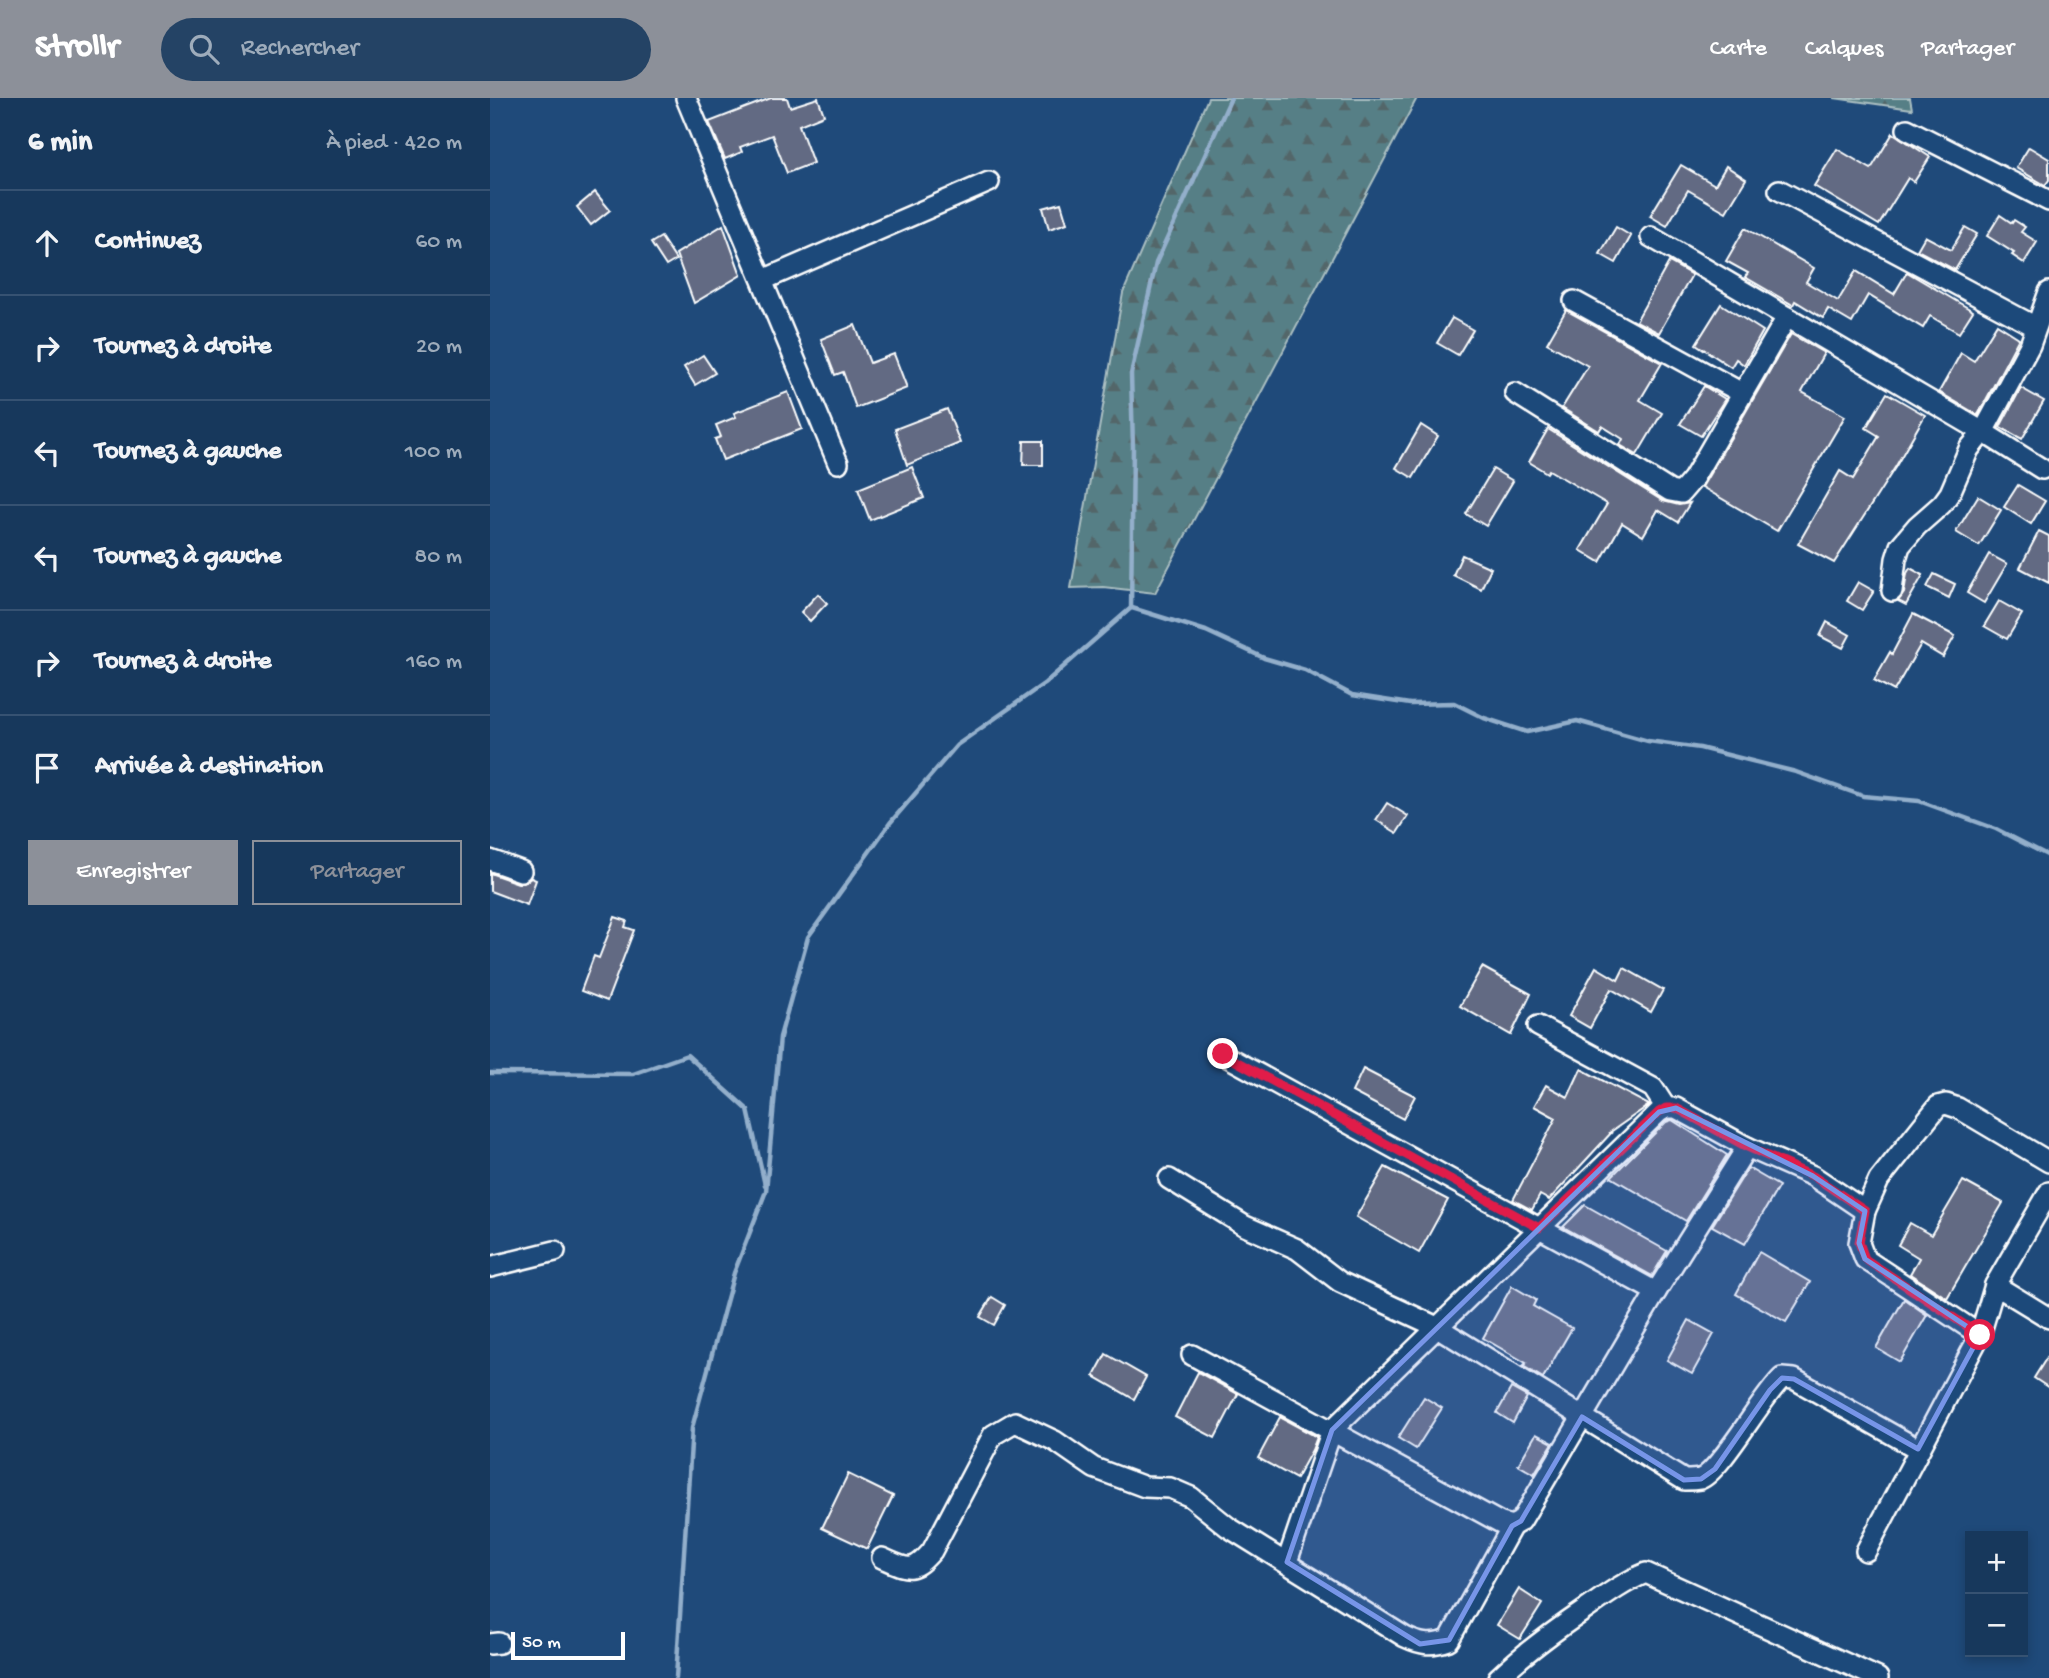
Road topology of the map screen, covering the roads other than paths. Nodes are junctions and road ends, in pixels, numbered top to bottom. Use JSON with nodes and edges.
{"nodes":[{"id":1,"x":686,"y":98,"type":"edge"},
{"id":2,"x":1907,"y":129,"type":"dead end"},
{"id":3,"x":989,"y":182,"type":"dead end"},
{"id":4,"x":1779,"y":190,"type":"dead end"},
{"id":5,"x":2049,"y":201,"type":"edge"},
{"id":6,"x":1651,"y":237,"type":"dead end"},
{"id":7,"x":763,"y":281,"type":"junction"},
{"id":8,"x":2049,"y":292,"type":"edge"},
{"id":9,"x":1574,"y":301,"type":"dead end"},
{"id":10,"x":1787,"y":317,"type":"junction"},
{"id":11,"x":2036,"y":327,"type":"junction"},
{"id":12,"x":1515,"y":393,"type":"dead end"},
{"id":13,"x":1742,"y":393,"type":"junction"},
{"id":14,"x":1983,"y":432,"type":"junction"},
{"id":15,"x":838,"y":463,"type":"dead end"},
{"id":16,"x":2042,"y":469,"type":"dead end"},
{"id":17,"x":1892,"y":591,"type":"dead end"},
{"id":18,"x":490,"y":860,"type":"edge"},
{"id":19,"x":521,"y":871,"type":"dead end"},
{"id":20,"x":1538,"y":1026,"type":"dead end"},
{"id":21,"x":1223,"y":1054,"type":"dead end"},
{"id":22,"x":1666,"y":1108,"type":"junction"},
{"id":23,"x":1747,"y":1147,"type":"junction"},
{"id":24,"x":2049,"y":1162,"type":"edge"},
{"id":25,"x":1169,"y":1179,"type":"dead end"},
{"id":26,"x":2049,"y":1192,"type":"edge"},
{"id":27,"x":1865,"y":1211,"type":"junction"},
{"id":28,"x":1539,"y":1228,"type":"junction"},
{"id":29,"x":555,"y":1251,"type":"dead end"},
{"id":30,"x":490,"y":1267,"type":"edge"},
{"id":31,"x":1995,"y":1285,"type":"junction"},
{"id":32,"x":1656,"y":1293,"type":"junction"},
{"id":33,"x":2049,"y":1318,"type":"edge"},
{"id":34,"x":1437,"y":1327,"type":"junction"},
{"id":35,"x":1980,"y":1335,"type":"junction"},
{"id":36,"x":1192,"y":1355,"type":"dead end"},
{"id":37,"x":1582,"y":1417,"type":"junction"},
{"id":38,"x":1332,"y":1430,"type":"junction"},
{"id":39,"x":1918,"y":1449,"type":"junction"},
{"id":40,"x":1512,"y":1526,"type":"junction"},
{"id":41,"x":1866,"y":1551,"type":"dead end"},
{"id":42,"x":882,"y":1559,"type":"dead end"},
{"id":43,"x":1287,"y":1562,"type":"junction"},
{"id":44,"x":1498,"y":1678,"type":"edge"},
{"id":45,"x":1878,"y":1678,"type":"edge"}],
"edges":[{"from":1,"to":7,"type":"street"},
{"from":2,"to":5,"type":"street"},
{"from":3,"to":7,"type":"street"},
{"from":4,"to":11,"type":"street"},
{"from":6,"to":10,"type":"street"},
{"from":7,"to":15,"type":"street"},
{"from":8,"to":11,"type":"street"},
{"from":9,"to":13,"type":"street"},
{"from":10,"to":13,"type":"street"},
{"from":10,"to":14,"type":"street"},
{"from":11,"to":14,"type":"street"},
{"from":12,"to":13,"type":"street"},
{"from":14,"to":16,"type":"street"},
{"from":14,"to":17,"type":"street"},
{"from":18,"to":19,"type":"street"},
{"from":20,"to":22,"type":"street"},
{"from":21,"to":28,"type":"street"},
{"from":22,"to":23,"type":"street"},
{"from":22,"to":28,"type":"street"},
{"from":23,"to":27,"type":"street"},
{"from":23,"to":32,"type":"street"},
{"from":24,"to":27,"type":"street"},
{"from":25,"to":34,"type":"street"},
{"from":26,"to":31,"type":"street"},
{"from":27,"to":35,"type":"street"},
{"from":28,"to":32,"type":"street"},
{"from":28,"to":34,"type":"street"},
{"from":29,"to":30,"type":"street"},
{"from":31,"to":33,"type":"street"},
{"from":31,"to":35,"type":"street"},
{"from":32,"to":37,"type":"street"},
{"from":34,"to":37,"type":"street"},
{"from":34,"to":38,"type":"street"},
{"from":35,"to":39,"type":"street"},
{"from":36,"to":38,"type":"street"},
{"from":37,"to":39,"type":"street"},
{"from":37,"to":40,"type":"street"},
{"from":38,"to":40,"type":"street"},
{"from":38,"to":43,"type":"street"},
{"from":39,"to":41,"type":"street"},
{"from":40,"to":43,"type":"street"},
{"from":42,"to":43,"type":"street"},
{"from":44,"to":45,"type":"street"}]}
